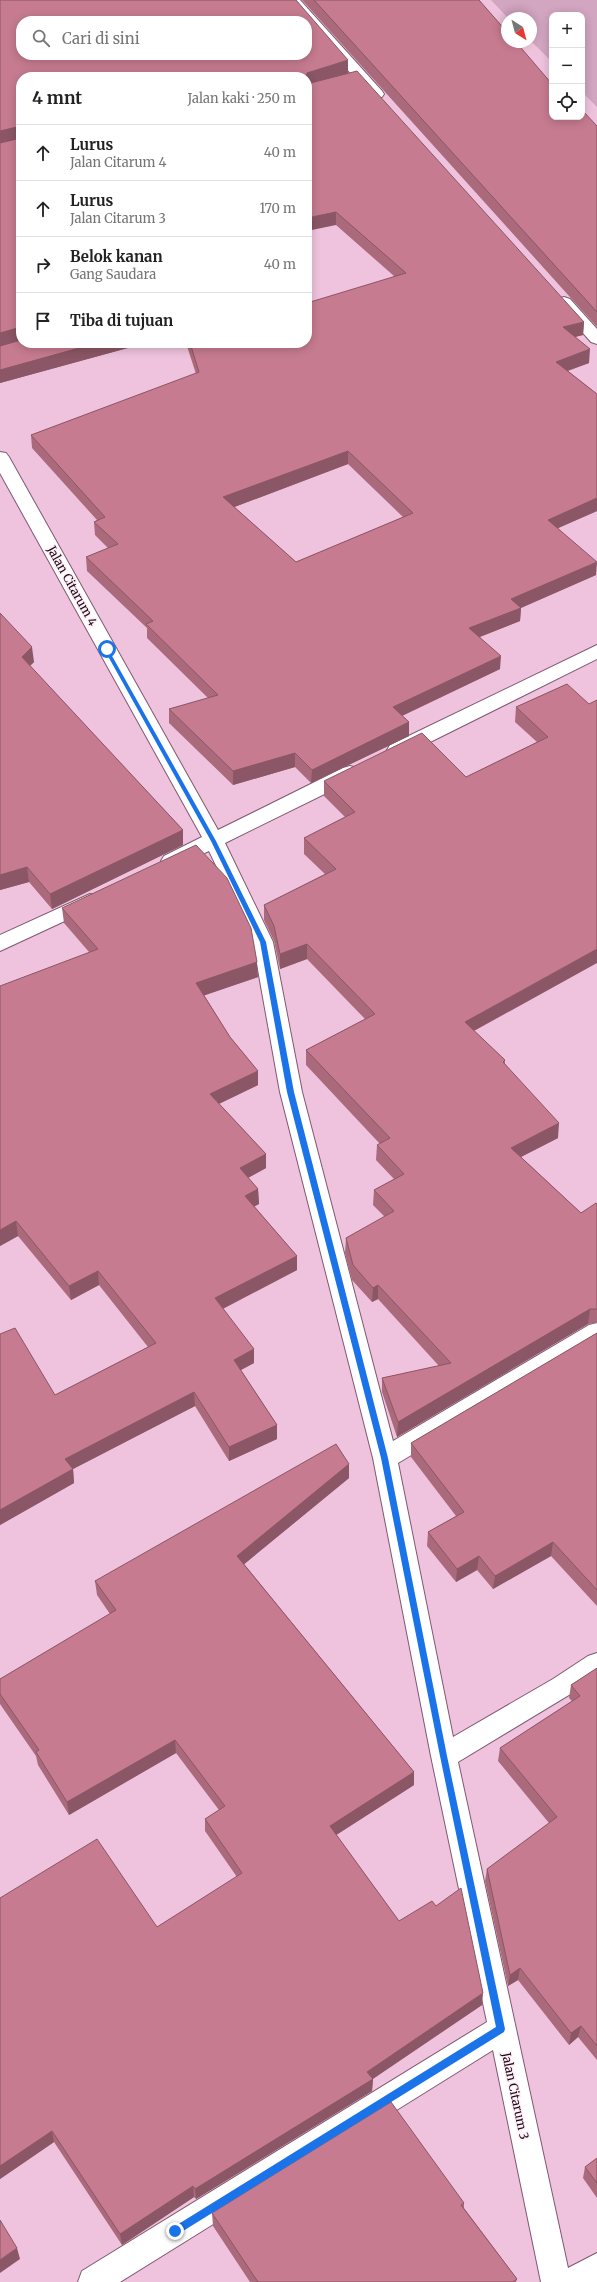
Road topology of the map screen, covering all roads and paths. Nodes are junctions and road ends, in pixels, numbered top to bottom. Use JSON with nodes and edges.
{"nodes":[{"id":1,"x":292,"y":0,"type":"edge"},
{"id":2,"x":305,"y":16,"type":"edge"},
{"id":3,"x":312,"y":25,"type":"edge"},
{"id":4,"x":387,"y":105,"type":"edge"},
{"id":5,"x":555,"y":292,"type":"edge"},
{"id":6,"x":597,"y":339,"type":"edge"},
{"id":7,"x":0,"y":457,"type":"edge"},
{"id":8,"x":597,"y":651,"type":"edge"},
{"id":9,"x":214,"y":841,"type":"junction"},
{"id":10,"x":158,"y":868,"type":"edge"},
{"id":11,"x":109,"y":892,"type":"edge"},
{"id":12,"x":0,"y":944,"type":"edge"},
{"id":13,"x":597,"y":1332,"type":"edge"},
{"id":14,"x":384,"y":1458,"type":"junction"},
{"id":15,"x":597,"y":1664,"type":"edge"},
{"id":16,"x":444,"y":1756,"type":"junction"},
{"id":17,"x":501,"y":2029,"type":"junction"},
{"id":18,"x":597,"y":2268,"type":"edge"},
{"id":19,"x":93,"y":2282,"type":"edge"},
{"id":20,"x":556,"y":2282,"type":"edge"},
{"id":21,"x":573,"y":2282,"type":"edge"}],
"edges":[{"from":1,"to":2,"type":"street"},
{"from":3,"to":4,"type":"street"},
{"from":5,"to":6,"type":"street"},
{"from":7,"to":9,"type":"street","name":"Jalan Citarum 4"},
{"from":8,"to":9,"type":"street"},
{"from":9,"to":10,"type":"street"},
{"from":9,"to":14,"type":"street","name":"Jalan Citarum 3"},
{"from":11,"to":12,"type":"street"},
{"from":13,"to":14,"type":"street"},
{"from":14,"to":16,"type":"street","name":"Jalan Citarum 3"},
{"from":15,"to":16,"type":"street"},
{"from":16,"to":17,"type":"street","name":"Jalan Citarum 3"},
{"from":17,"to":19,"type":"street"},
{"from":17,"to":20,"type":"street","name":"Jalan Citarum 3"},
{"from":18,"to":21,"type":"street"}]}
